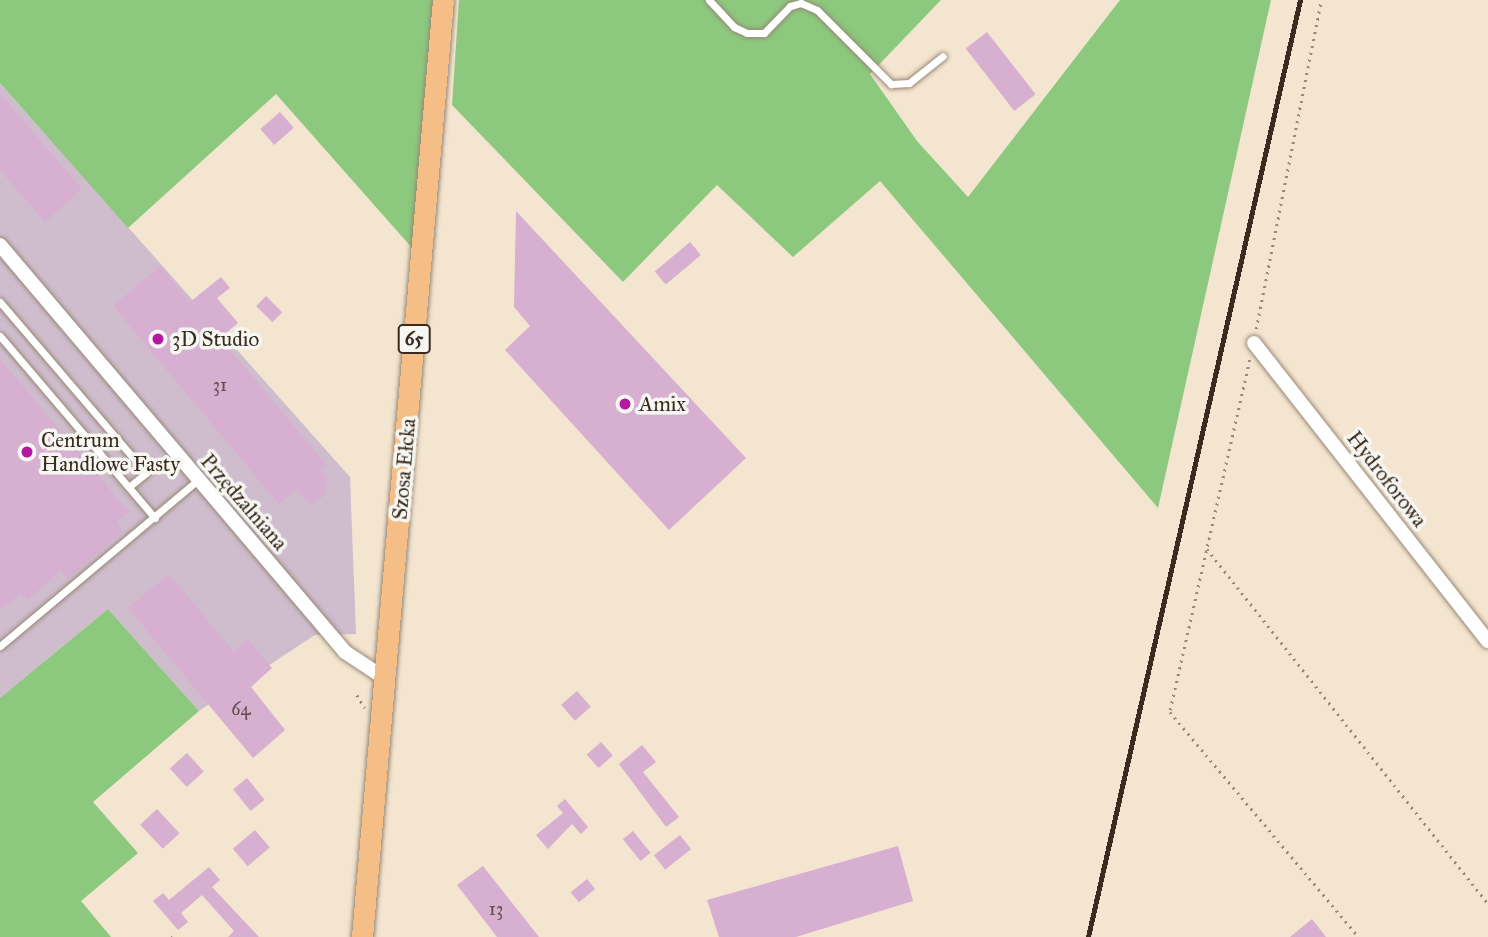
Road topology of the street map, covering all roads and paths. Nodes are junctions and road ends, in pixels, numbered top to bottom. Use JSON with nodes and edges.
{"nodes":[{"id":1,"x":443,"y":0,"type":"edge"},
{"id":2,"x":709,"y":0,"type":"edge"},
{"id":3,"x":1321,"y":0,"type":"edge"},
{"id":4,"x":943,"y":56,"type":"dead end"},
{"id":5,"x":0,"y":244,"type":"edge"},
{"id":6,"x":0,"y":302,"type":"edge"},
{"id":7,"x":0,"y":336,"type":"edge"},
{"id":8,"x":1254,"y":342,"type":"junction"},
{"id":9,"x":198,"y":480,"type":"junction"},
{"id":10,"x":129,"y":487,"type":"junction"},
{"id":11,"x":155,"y":518,"type":"junction"},
{"id":12,"x":1207,"y":549,"type":"junction"},
{"id":13,"x":1488,"y":640,"type":"edge"},
{"id":14,"x":0,"y":646,"type":"edge"},
{"id":15,"x":386,"y":679,"type":"junction"},
{"id":16,"x":1488,"y":903,"type":"edge"},
{"id":17,"x":362,"y":937,"type":"edge"},
{"id":18,"x":1359,"y":937,"type":"edge"}],
"edges":[{"from":1,"to":15,"type":"main road","name":"Szosa Ełcka","number":"65"},
{"from":2,"to":4,"type":"lane"},
{"from":3,"to":8,"type":"path"},
{"from":5,"to":9,"type":"street","name":"Przędzalniana"},
{"from":6,"to":10,"type":"lane"},
{"from":7,"to":10,"type":"lane"},
{"from":8,"to":12,"type":"path"},
{"from":8,"to":13,"type":"street","name":"Hydroforowa"},
{"from":9,"to":11,"type":"lane"},
{"from":9,"to":15,"type":"street","name":"Przędzalniana"},
{"from":10,"to":11,"type":"lane"},
{"from":11,"to":14,"type":"lane"},
{"from":12,"to":16,"type":"path"},
{"from":12,"to":18,"type":"path"},
{"from":15,"to":17,"type":"main road","name":"Szosa Ełcka","number":"65"}]}
